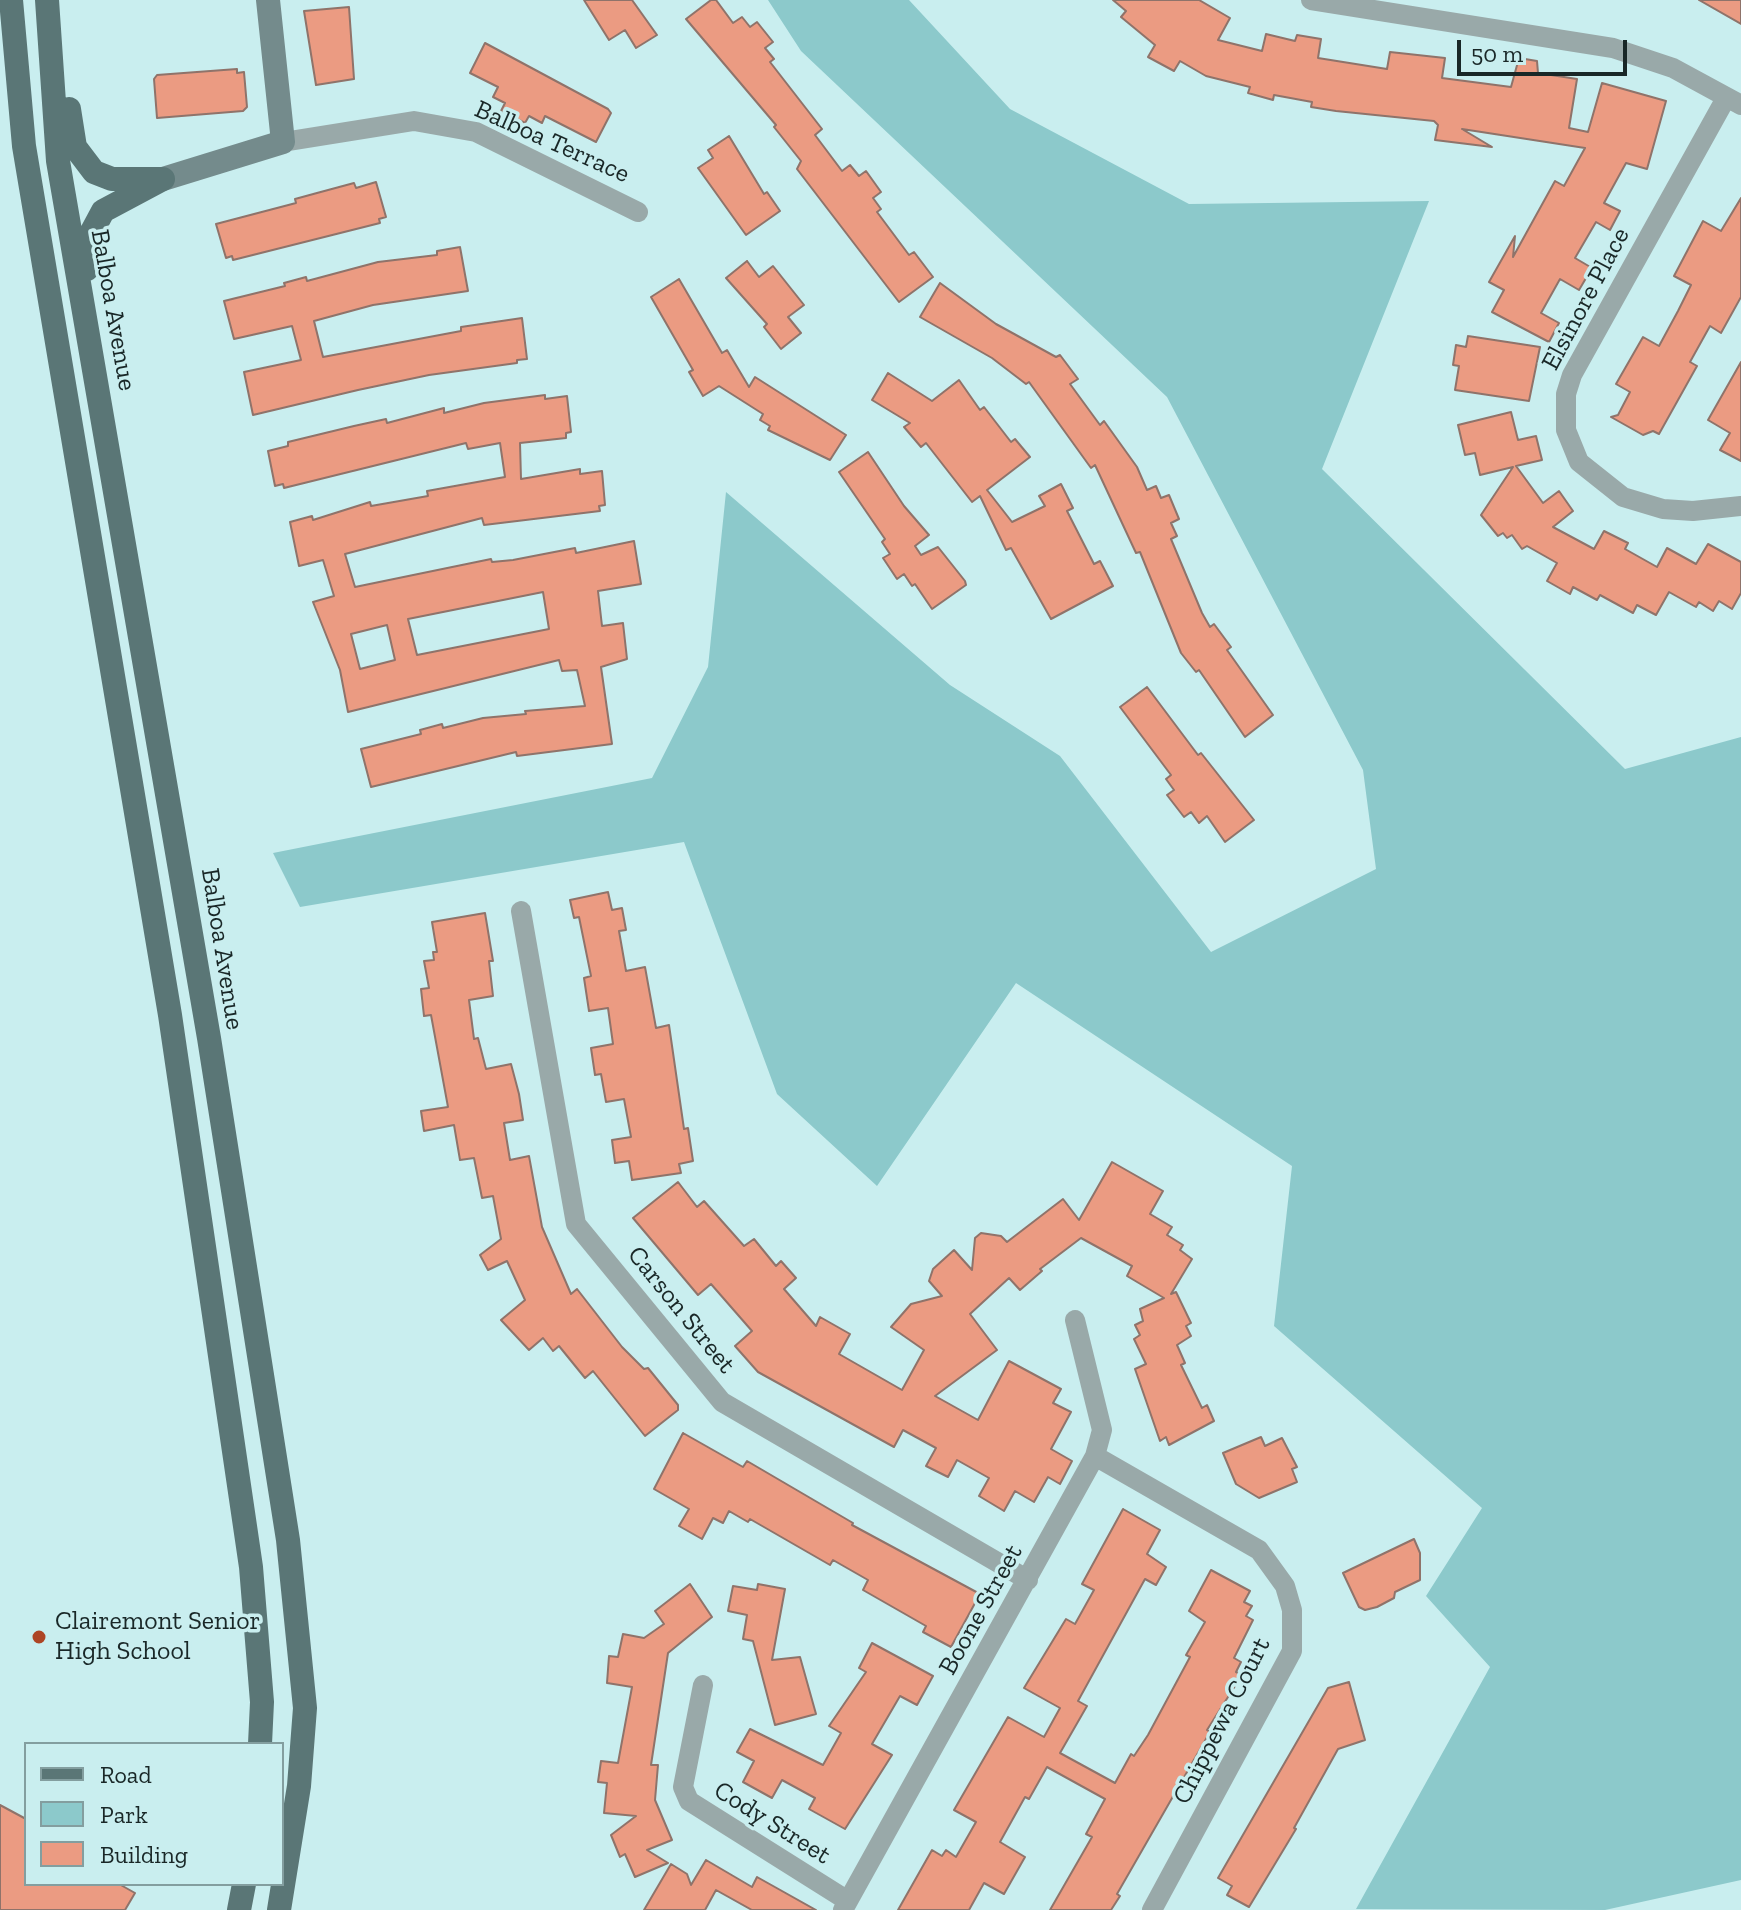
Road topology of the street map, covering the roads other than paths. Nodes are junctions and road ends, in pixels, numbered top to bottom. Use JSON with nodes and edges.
{"nodes":[{"id":1,"x":11,"y":0,"type":"edge"},
{"id":2,"x":268,"y":0,"type":"edge"},
{"id":3,"x":1311,"y":0,"type":"edge"},
{"id":4,"x":47,"y":3,"type":"edge"},
{"id":5,"x":1734,"y":101,"type":"edge"},
{"id":6,"x":283,"y":142,"type":"junction"},
{"id":7,"x":163,"y":179,"type":"junction"},
{"id":8,"x":638,"y":212,"type":"dead end"},
{"id":9,"x":98,"y":386,"type":"junction"},
{"id":10,"x":1741,"y":506,"type":"edge"},
{"id":11,"x":521,"y":911,"type":"dead end"},
{"id":12,"x":1075,"y":1320,"type":"dead end"},
{"id":13,"x":1095,"y":1456,"type":"junction"},
{"id":14,"x":1028,"y":1580,"type":"junction"},
{"id":15,"x":703,"y":1685,"type":"dead end"},
{"id":16,"x":260,"y":1742,"type":"edge"},
{"id":17,"x":284,"y":1879,"type":"edge"},
{"id":18,"x":244,"y":1886,"type":"edge"},
{"id":19,"x":283,"y":1886,"type":"edge"},
{"id":20,"x":846,"y":1906,"type":"edge"},
{"id":21,"x":239,"y":1910,"type":"edge"},
{"id":22,"x":279,"y":1910,"type":"edge"},
{"id":23,"x":1152,"y":1910,"type":"edge"}],
"edges":[{"from":1,"to":16,"type":"main road"},
{"from":2,"to":6,"type":"street"},
{"from":3,"to":5,"type":"street"},
{"from":4,"to":7,"type":"main road"},
{"from":4,"to":9,"type":"main road","name":"Balboa Avenue"},
{"from":5,"to":10,"type":"street","name":"Elsinore Place"},
{"from":6,"to":7,"type":"street","name":"Balboa Terrace"},
{"from":6,"to":8,"type":"street","name":"Balboa Terrace"},
{"from":7,"to":9,"type":"main road"},
{"from":9,"to":17,"type":"main road","name":"Balboa Avenue"},
{"from":11,"to":14,"type":"street","name":"Carson Street"},
{"from":12,"to":13,"type":"street","name":"Boone Street"},
{"from":13,"to":14,"type":"street","name":"Boone Street"},
{"from":13,"to":23,"type":"street","name":"Chippewa Court"},
{"from":14,"to":20,"type":"street","name":"Boone Street"},
{"from":15,"to":20,"type":"street","name":"Cody Street"},
{"from":18,"to":21,"type":"main road"},
{"from":19,"to":22,"type":"main road","name":"Balboa Avenue"}]}
